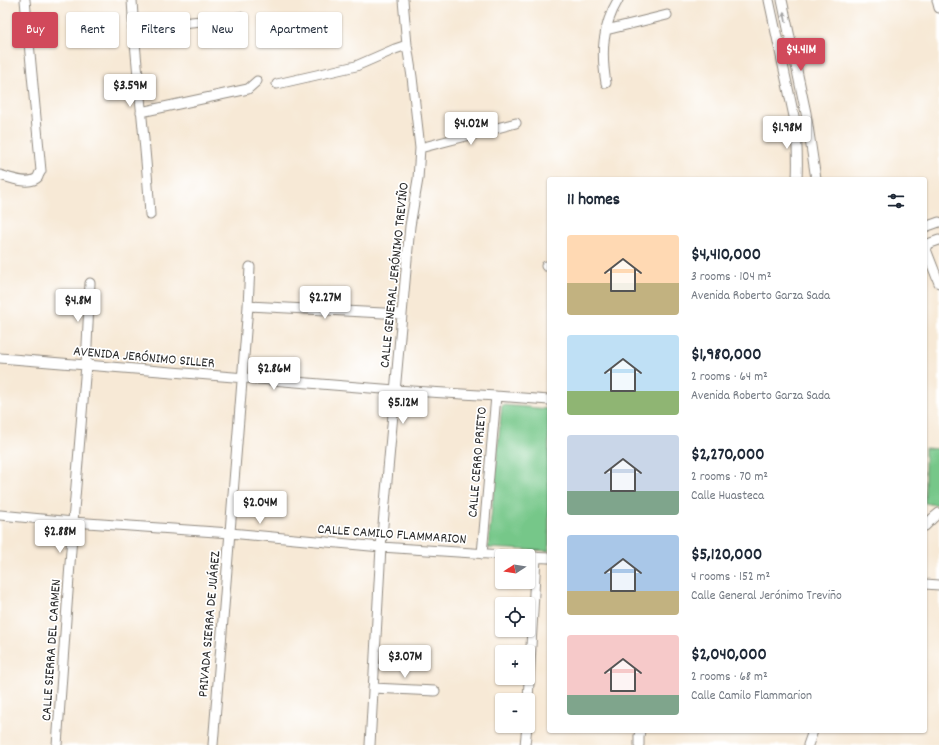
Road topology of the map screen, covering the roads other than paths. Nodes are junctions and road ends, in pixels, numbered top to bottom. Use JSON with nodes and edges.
{"nodes":[{"id":1,"x":25,"y":0,"type":"edge"},
{"id":2,"x":132,"y":0,"type":"edge"},
{"id":3,"x":403,"y":0,"type":"edge"},
{"id":4,"x":618,"y":0,"type":"edge"},
{"id":5,"x":770,"y":0,"type":"edge"},
{"id":6,"x":782,"y":0,"type":"edge"},
{"id":7,"x":937,"y":0,"type":"edge"},
{"id":8,"x":939,"y":8,"type":"edge"},
{"id":9,"x":132,"y":12,"type":"edge"},
{"id":10,"x":667,"y":15,"type":"dead end"},
{"id":11,"x":606,"y":30,"type":"junction"},
{"id":12,"x":791,"y":42,"type":"junction"},
{"id":13,"x":407,"y":45,"type":"junction"},
{"id":14,"x":135,"y":48,"type":"edge"},
{"id":15,"x":257,"y":81,"type":"dead end"},
{"id":16,"x":606,"y":83,"type":"dead end"},
{"id":17,"x":277,"y":84,"type":"dead end"},
{"id":18,"x":790,"y":96,"type":"junction"},
{"id":19,"x":141,"y":112,"type":"junction"},
{"id":20,"x":516,"y":123,"type":"dead end"},
{"id":21,"x":810,"y":145,"type":"junction"},
{"id":22,"x":420,"y":148,"type":"junction"},
{"id":23,"x":0,"y":175,"type":"edge"},
{"id":24,"x":798,"y":177,"type":"edge"},
{"id":25,"x":816,"y":177,"type":"edge"},
{"id":26,"x":150,"y":214,"type":"dead end"},
{"id":27,"x":939,"y":222,"type":"edge"},
{"id":28,"x":927,"y":227,"type":"edge"},
{"id":29,"x":939,"y":240,"type":"edge"},
{"id":30,"x":927,"y":245,"type":"edge"},
{"id":31,"x":927,"y":251,"type":"edge"},
{"id":32,"x":250,"y":266,"type":"dead end"},
{"id":33,"x":90,"y":283,"type":"dead end"},
{"id":34,"x":939,"y":283,"type":"edge"},
{"id":35,"x":248,"y":306,"type":"junction"},
{"id":36,"x":402,"y":314,"type":"junction"},
{"id":37,"x":0,"y":358,"type":"edge"},
{"id":38,"x":86,"y":365,"type":"junction"},
{"id":39,"x":242,"y":378,"type":"junction"},
{"id":40,"x":395,"y":390,"type":"junction"},
{"id":41,"x":496,"y":396,"type":"junction"},
{"id":42,"x":547,"y":400,"type":"edge"},
{"id":43,"x":939,"y":513,"type":"edge"},
{"id":44,"x":0,"y":515,"type":"edge"},
{"id":45,"x":73,"y":522,"type":"junction"},
{"id":46,"x":927,"y":524,"type":"edge"},
{"id":47,"x":230,"y":533,"type":"junction"},
{"id":48,"x":381,"y":547,"type":"junction"},
{"id":49,"x":482,"y":554,"type":"junction"},
{"id":50,"x":495,"y":555,"type":"edge"},
{"id":51,"x":535,"y":557,"type":"edge"},
{"id":52,"x":547,"y":558,"type":"edge"},
{"id":53,"x":927,"y":584,"type":"edge"},
{"id":54,"x":939,"y":585,"type":"edge"},
{"id":55,"x":531,"y":589,"type":"edge"},
{"id":56,"x":373,"y":688,"type":"junction"},
{"id":57,"x":435,"y":691,"type":"dead end"},
{"id":58,"x":528,"y":693,"type":"edge"},
{"id":59,"x":526,"y":733,"type":"edge"},
{"id":60,"x":640,"y":733,"type":"edge"},
{"id":61,"x":57,"y":745,"type":"edge"},
{"id":62,"x":212,"y":745,"type":"edge"},
{"id":63,"x":370,"y":745,"type":"edge"},
{"id":64,"x":526,"y":745,"type":"edge"},
{"id":65,"x":639,"y":745,"type":"edge"}],
"edges":[{"from":1,"to":23,"type":"street"},
{"from":2,"to":9,"type":"street"},
{"from":3,"to":13,"type":"street","name":"CALLE GENERAL JERÓNIMO TREVIÑO"},
{"from":4,"to":11,"type":"street"},
{"from":5,"to":18,"type":"street"},
{"from":12,"to":6,"type":"street","one_way":true},
{"from":7,"to":8,"type":"street"},
{"from":10,"to":11,"type":"street"},
{"from":11,"to":16,"type":"street"},
{"from":12,"to":18,"type":"street"},
{"from":12,"to":21,"type":"street"},
{"from":13,"to":17,"type":"street"},
{"from":13,"to":22,"type":"street","name":"CALLE GENERAL JERÓNIMO TREVIÑO"},
{"from":14,"to":19,"type":"street"},
{"from":15,"to":19,"type":"street"},
{"from":18,"to":21,"type":"street"},
{"from":18,"to":24,"type":"street"},
{"from":19,"to":26,"type":"street"},
{"from":20,"to":22,"type":"street"},
{"from":21,"to":25,"type":"street"},
{"from":22,"to":36,"type":"street","name":"CALLE GENERAL JERÓNIMO TREVIÑO"},
{"from":27,"to":28,"type":"street"},
{"from":29,"to":30,"type":"street"},
{"from":31,"to":34,"type":"street"},
{"from":32,"to":35,"type":"street","name":"PRIVADA SIERRA DE JUÁREZ"},
{"from":33,"to":38,"type":"street","name":"CALLE SIERRA DEL CARMEN"},
{"from":35,"to":36,"type":"street"},
{"from":35,"to":39,"type":"street","name":"PRIVADA SIERRA DE JUÁREZ"},
{"from":36,"to":40,"type":"street","name":"CALLE GENERAL JERÓNIMO TREVIÑO"},
{"from":37,"to":38,"type":"street","name":"AVENIDA JERÓNIMO SILLER"},
{"from":38,"to":39,"type":"street","name":"AVENIDA JERÓNIMO SILLER"},
{"from":38,"to":45,"type":"street","name":"CALLE SIERRA DEL CARMEN"},
{"from":39,"to":40,"type":"street","name":"AVENIDA JERÓNIMO SILLER"},
{"from":39,"to":47,"type":"street","name":"PRIVADA SIERRA DE JUÁREZ"},
{"from":40,"to":41,"type":"street","name":"AVENIDA JERÓNIMO SILLER"},
{"from":40,"to":48,"type":"street","name":"CALLE GENERAL JERÓNIMO TREVIÑO"},
{"from":41,"to":42,"type":"street","name":"AVENIDA JERÓNIMO SILLER"},
{"from":41,"to":49,"type":"street","name":"CALLE CERRO PRIETO"},
{"from":43,"to":46,"type":"street"},
{"from":44,"to":45,"type":"street","name":"CALLE CAMILO FLAMMARION"},
{"from":45,"to":47,"type":"street","name":"CALLE CAMILO FLAMMARION"},
{"from":45,"to":61,"type":"street","name":"CALLE SIERRA DEL CARMEN"},
{"from":47,"to":48,"type":"street","name":"CALLE CAMILO FLAMMARION"},
{"from":47,"to":62,"type":"street","name":"PRIVADA SIERRA DE JUÁREZ"},
{"from":48,"to":49,"type":"street","name":"CALLE CAMILO FLAMMARION"},
{"from":48,"to":56,"type":"street","name":"CALLE GENERAL JERÓNIMO TREVIÑO"},
{"from":49,"to":50,"type":"street","name":"CALLE CAMILO FLAMMARION"},
{"from":51,"to":52,"type":"street"},
{"from":53,"to":54,"type":"street"},
{"from":55,"to":58,"type":"street"},
{"from":56,"to":57,"type":"street"},
{"from":56,"to":63,"type":"street","name":"CALLE GENERAL JERÓNIMO TREVIÑO"},
{"from":59,"to":64,"type":"street"},
{"from":60,"to":65,"type":"street"}]}
